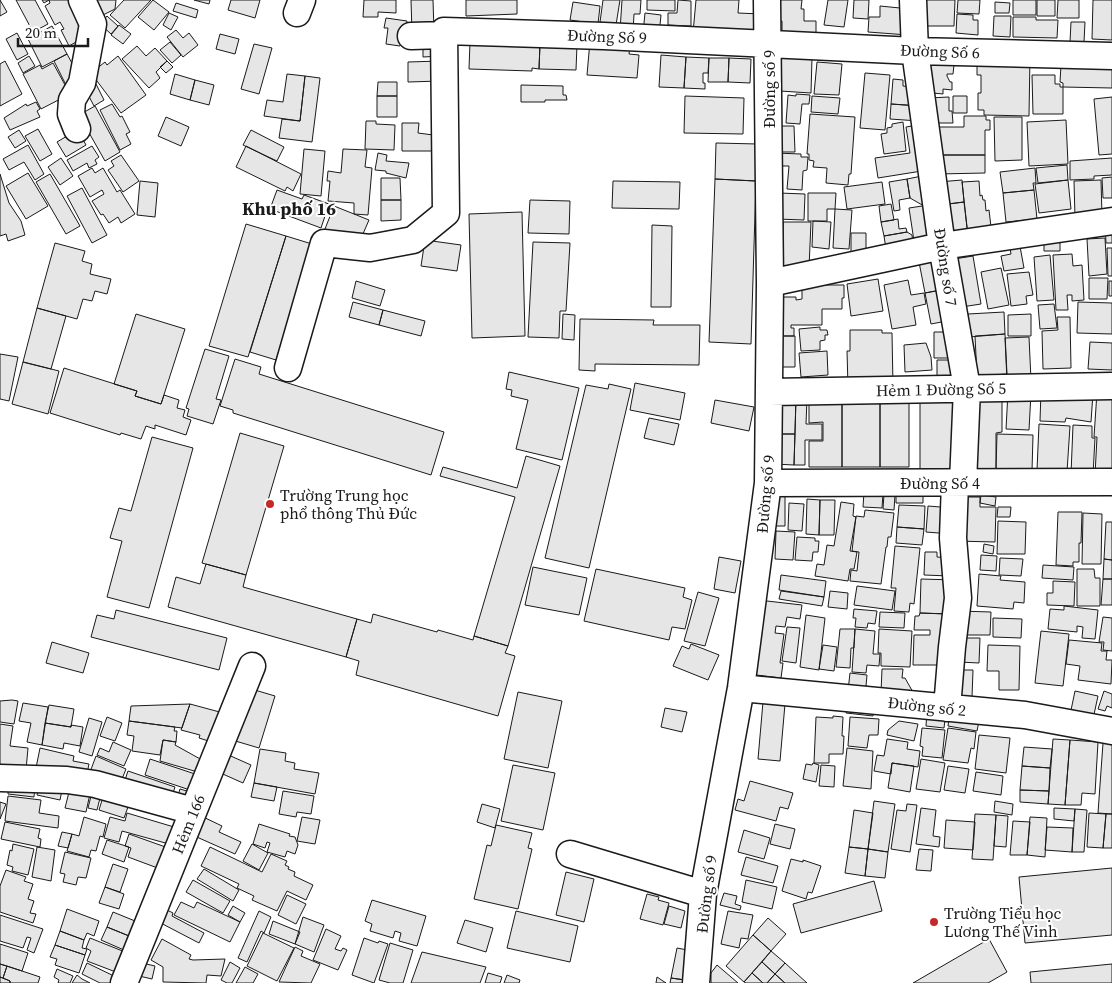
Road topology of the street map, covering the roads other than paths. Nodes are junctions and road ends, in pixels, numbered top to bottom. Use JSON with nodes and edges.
{"nodes":[{"id":1,"x":82,"y":0,"type":"edge"},
{"id":2,"x":767,"y":0,"type":"edge"},
{"id":3,"x":913,"y":0,"type":"edge"},
{"id":4,"x":445,"y":33,"type":"junction"},
{"id":5,"x":410,"y":36,"type":"dead end"},
{"id":6,"x":768,"y":43,"type":"junction"},
{"id":7,"x":915,"y":51,"type":"junction"},
{"id":8,"x":1112,"y":56,"type":"edge"},
{"id":9,"x":77,"y":129,"type":"dead end"},
{"id":10,"x":1112,"y":220,"type":"edge"},
{"id":11,"x":942,"y":246,"type":"junction"},
{"id":12,"x":770,"y":283,"type":"junction"},
{"id":13,"x":288,"y":368,"type":"dead end"},
{"id":14,"x":1112,"y":386,"type":"edge"},
{"id":15,"x":967,"y":388,"type":"junction"},
{"id":16,"x":770,"y":392,"type":"junction"},
{"id":17,"x":1112,"y":482,"type":"edge"},
{"id":18,"x":768,"y":483,"type":"junction"},
{"id":19,"x":959,"y":483,"type":"junction"},
{"id":20,"x":252,"y":666,"type":"dead end"},
{"id":21,"x":741,"y":688,"type":"junction"},
{"id":22,"x":947,"y":708,"type":"junction"},
{"id":23,"x":1112,"y":731,"type":"edge"},
{"id":24,"x":0,"y":778,"type":"edge"},
{"id":25,"x":193,"y":811,"type":"junction"},
{"id":26,"x":570,"y":854,"type":"dead end"},
{"id":27,"x":703,"y":894,"type":"junction"},
{"id":28,"x":124,"y":983,"type":"edge"},
{"id":29,"x":696,"y":983,"type":"edge"}],
"edges":[{"from":1,"to":9,"type":"street"},
{"from":2,"to":6,"type":"street","name":"Đường số 9"},
{"from":3,"to":7,"type":"street","name":"Đường số 7"},
{"from":4,"to":5,"type":"street","name":"Đường Số 9"},
{"from":4,"to":6,"type":"street","name":"Đường Số 9"},
{"from":4,"to":13,"type":"street"},
{"from":6,"to":7,"type":"street","name":"Đường Số 6"},
{"from":6,"to":12,"type":"street","name":"Đường số 9"},
{"from":7,"to":8,"type":"street","name":"Đường Số 6"},
{"from":7,"to":11,"type":"street","name":"Đường số 7"},
{"from":10,"to":11,"type":"street"},
{"from":11,"to":12,"type":"street"},
{"from":11,"to":15,"type":"street","name":"Đường số 7"},
{"from":12,"to":16,"type":"street","name":"Đường số 9"},
{"from":14,"to":15,"type":"street","name":"Hẻm 1 Đường Số 5"},
{"from":15,"to":16,"type":"street","name":"Hẻm 1 Đường Số 5"},
{"from":15,"to":19,"type":"street","name":"Đường số 7"},
{"from":16,"to":18,"type":"street","name":"Đường số 9"},
{"from":17,"to":19,"type":"street","name":"Đường Số 4"},
{"from":18,"to":19,"type":"street","name":"Đường Số 4"},
{"from":18,"to":21,"type":"street","name":"Đường số 9"},
{"from":19,"to":22,"type":"street","name":"Đường số 7"},
{"from":20,"to":25,"type":"street","name":"Hẻm 166"},
{"from":21,"to":22,"type":"street","name":"Đường số 2"},
{"from":21,"to":27,"type":"street","name":"Đường số 9"},
{"from":22,"to":23,"type":"street","name":"Đường số 2"},
{"from":24,"to":25,"type":"street"},
{"from":25,"to":28,"type":"street","name":"Hẻm 166"},
{"from":26,"to":27,"type":"street"},
{"from":27,"to":29,"type":"street","name":"Đường số 9"}]}
